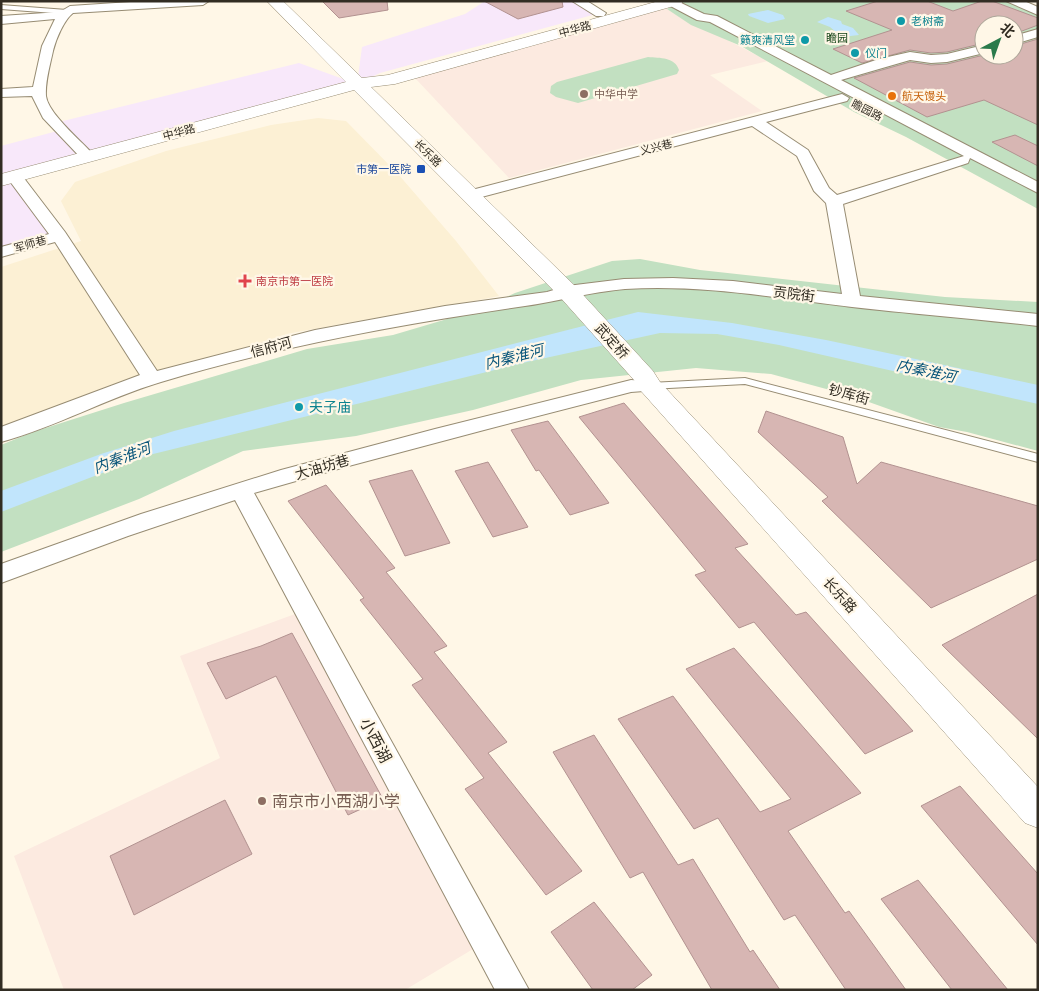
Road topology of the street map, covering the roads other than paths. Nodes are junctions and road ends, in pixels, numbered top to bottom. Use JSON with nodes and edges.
{"nodes":[{"id":1,"x":203,"y":1,"type":"edge"},
{"id":2,"x":274,"y":1,"type":"edge"},
{"id":3,"x":578,"y":1,"type":"edge"},
{"id":4,"x":642,"y":1,"type":"edge"},
{"id":5,"x":667,"y":1,"type":"edge"},
{"id":6,"x":676,"y":1,"type":"edge"},
{"id":7,"x":1012,"y":1,"type":"edge"},
{"id":8,"x":1,"y":7,"type":"edge"},
{"id":9,"x":1038,"y":11,"type":"edge"},
{"id":10,"x":65,"y":13,"type":"junction"},
{"id":11,"x":600,"y":13,"type":"junction"},
{"id":12,"x":701,"y":17,"type":"junction"},
{"id":13,"x":1,"y":20,"type":"edge"},
{"id":14,"x":1038,"y":33,"type":"edge"},
{"id":15,"x":1024,"y":37,"type":"edge"},
{"id":16,"x":974,"y":52,"type":"edge"},
{"id":17,"x":829,"y":80,"type":"junction"},
{"id":18,"x":358,"y":84,"type":"junction"},
{"id":19,"x":40,"y":91,"type":"junction"},
{"id":20,"x":1,"y":93,"type":"edge"},
{"id":21,"x":851,"y":98,"type":"junction"},
{"id":22,"x":756,"y":122,"type":"junction"},
{"id":23,"x":87,"y":156,"type":"junction"},
{"id":24,"x":963,"y":160,"type":"junction"},
{"id":25,"x":8,"y":178,"type":"edge"},
{"id":26,"x":1038,"y":188,"type":"edge"},
{"id":27,"x":470,"y":195,"type":"junction"},
{"id":28,"x":1038,"y":199,"type":"edge"},
{"id":29,"x":834,"y":201,"type":"junction"},
{"id":30,"x":59,"y":236,"type":"junction"},
{"id":31,"x":1,"y":252,"type":"edge"},
{"id":32,"x":566,"y":298,"type":"junction"},
{"id":33,"x":852,"y":301,"type":"junction"},
{"id":34,"x":1038,"y":320,"type":"edge"},
{"id":35,"x":152,"y":378,"type":"junction"},
{"id":36,"x":647,"y":381,"type":"junction"},
{"id":37,"x":1,"y":435,"type":"edge"},
{"id":38,"x":1038,"y":458,"type":"edge"},
{"id":39,"x":241,"y":490,"type":"junction"},
{"id":40,"x":1,"y":574,"type":"edge"},
{"id":41,"x":1038,"y":812,"type":"edge"},
{"id":42,"x":513,"y":990,"type":"edge"}],
"edges":[{"from":1,"to":10,"type":"street"},
{"from":2,"to":18,"type":"main road","name":"长乐路"},
{"from":3,"to":11,"type":"street"},
{"from":4,"to":11,"type":"main road","name":"中华路"},
{"from":5,"to":12,"type":"street","name":"瞻园路"},
{"from":6,"to":18,"type":"main road","name":"中华路"},
{"from":7,"to":9,"type":"street"},
{"from":8,"to":10,"type":"lane"},
{"from":10,"to":13,"type":"street"},
{"from":10,"to":19,"type":"street"},
{"from":11,"to":18,"type":"main road","name":"中华路"},
{"from":12,"to":17,"type":"street","name":"瞻园路"},
{"from":12,"to":21,"type":"street","name":"瞻园路"},
{"from":14,"to":15,"type":"street"},
{"from":16,"to":17,"type":"street"},
{"from":17,"to":21,"type":"street","name":"瞻园路"},
{"from":18,"to":23,"type":"main road","name":"中华路"},
{"from":18,"to":27,"type":"main road","name":"长乐路"},
{"from":19,"to":20,"type":"street"},
{"from":19,"to":23,"type":"street"},
{"from":21,"to":22,"type":"street","name":"义兴巷"},
{"from":21,"to":24,"type":"street","name":"瞻园路"},
{"from":21,"to":26,"type":"street","name":"瞻园路"},
{"from":22,"to":27,"type":"street","name":"义兴巷"},
{"from":22,"to":29,"type":"street"},
{"from":23,"to":25,"type":"main road","name":"中华路"},
{"from":24,"to":28,"type":"street","name":"瞻园路"},
{"from":24,"to":29,"type":"street"},
{"from":25,"to":30,"type":"street"},
{"from":27,"to":32,"type":"main road","name":"长乐路"},
{"from":29,"to":33,"type":"street"},
{"from":30,"to":31,"type":"street","name":"军师巷"},
{"from":30,"to":35,"type":"street"},
{"from":32,"to":33,"type":"street","name":"贡院街"},
{"from":32,"to":35,"type":"street","name":"信府河"},
{"from":32,"to":36,"type":"main road","name":"武定桥"},
{"from":33,"to":34,"type":"street","name":"贡院街"},
{"from":35,"to":37,"type":"street","name":"信府河"},
{"from":36,"to":38,"type":"lane","name":"钞库街"},
{"from":36,"to":39,"type":"street","name":"大油坊巷"},
{"from":36,"to":41,"type":"main road","name":"长乐路"},
{"from":39,"to":40,"type":"street","name":"大油坊巷"},
{"from":39,"to":42,"type":"street","name":"小西湖"}]}
